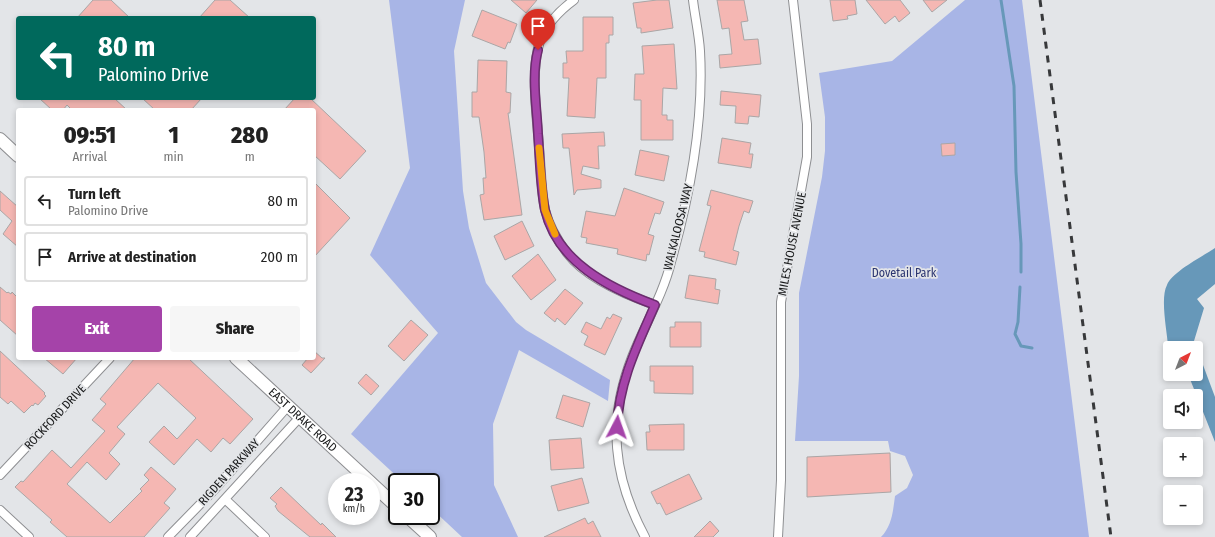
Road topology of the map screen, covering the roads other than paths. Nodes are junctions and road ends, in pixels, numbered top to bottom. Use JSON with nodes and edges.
{"nodes":[{"id":1,"x":574,"y":0,"type":"edge"},
{"id":2,"x":693,"y":0,"type":"edge"},
{"id":3,"x":793,"y":0,"type":"edge"},
{"id":4,"x":0,"y":139,"type":"edge"},
{"id":5,"x":16,"y":154,"type":"edge"},
{"id":6,"x":655,"y":305,"type":"junction"},
{"id":7,"x":108,"y":360,"type":"edge"},
{"id":8,"x":238,"y":360,"type":"edge"},
{"id":9,"x":288,"y":406,"type":"junction"},
{"id":10,"x":300,"y":417,"type":"junction"},
{"id":11,"x":361,"y":473,"type":"edge"},
{"id":12,"x":0,"y":475,"type":"edge"},
{"id":13,"x":380,"y":491,"type":"edge"},
{"id":14,"x":388,"y":498,"type":"edge"},
{"id":15,"x":225,"y":499,"type":"junction"},
{"id":16,"x":0,"y":510,"type":"edge"},
{"id":17,"x":417,"y":525,"type":"edge"},
{"id":18,"x":29,"y":537,"type":"edge"},
{"id":19,"x":168,"y":537,"type":"edge"},
{"id":20,"x":190,"y":537,"type":"edge"},
{"id":21,"x":265,"y":537,"type":"edge"},
{"id":22,"x":430,"y":537,"type":"edge"},
{"id":23,"x":645,"y":537,"type":"edge"},
{"id":24,"x":778,"y":537,"type":"edge"}],
"edges":[{"from":1,"to":6,"type":"street"},
{"from":2,"to":6,"type":"street","name":"WALKALOOSA WAY"},
{"from":3,"to":24,"type":"street","name":"MILES HOUSE AVENUE"},
{"from":4,"to":5,"type":"main road"},
{"from":6,"to":23,"type":"street","name":"WALKALOOSA WAY"},
{"from":7,"to":12,"type":"street","name":"ROCKFORD DRIVE"},
{"from":8,"to":9,"type":"main road","name":"EAST DRAKE ROAD"},
{"from":9,"to":10,"type":"main road","name":"EAST DRAKE ROAD"},
{"from":9,"to":19,"type":"street","name":"RIGDEN PARKWAY"},
{"from":10,"to":11,"type":"main road","name":"EAST DRAKE ROAD"},
{"from":10,"to":15,"type":"street","name":"RIGDEN PARKWAY"},
{"from":13,"to":14,"type":"main road","name":"EAST DRAKE ROAD"},
{"from":15,"to":20,"type":"street","name":"RIGDEN PARKWAY"},
{"from":15,"to":21,"type":"street"},
{"from":16,"to":18,"type":"street"},
{"from":17,"to":22,"type":"main road"}]}
